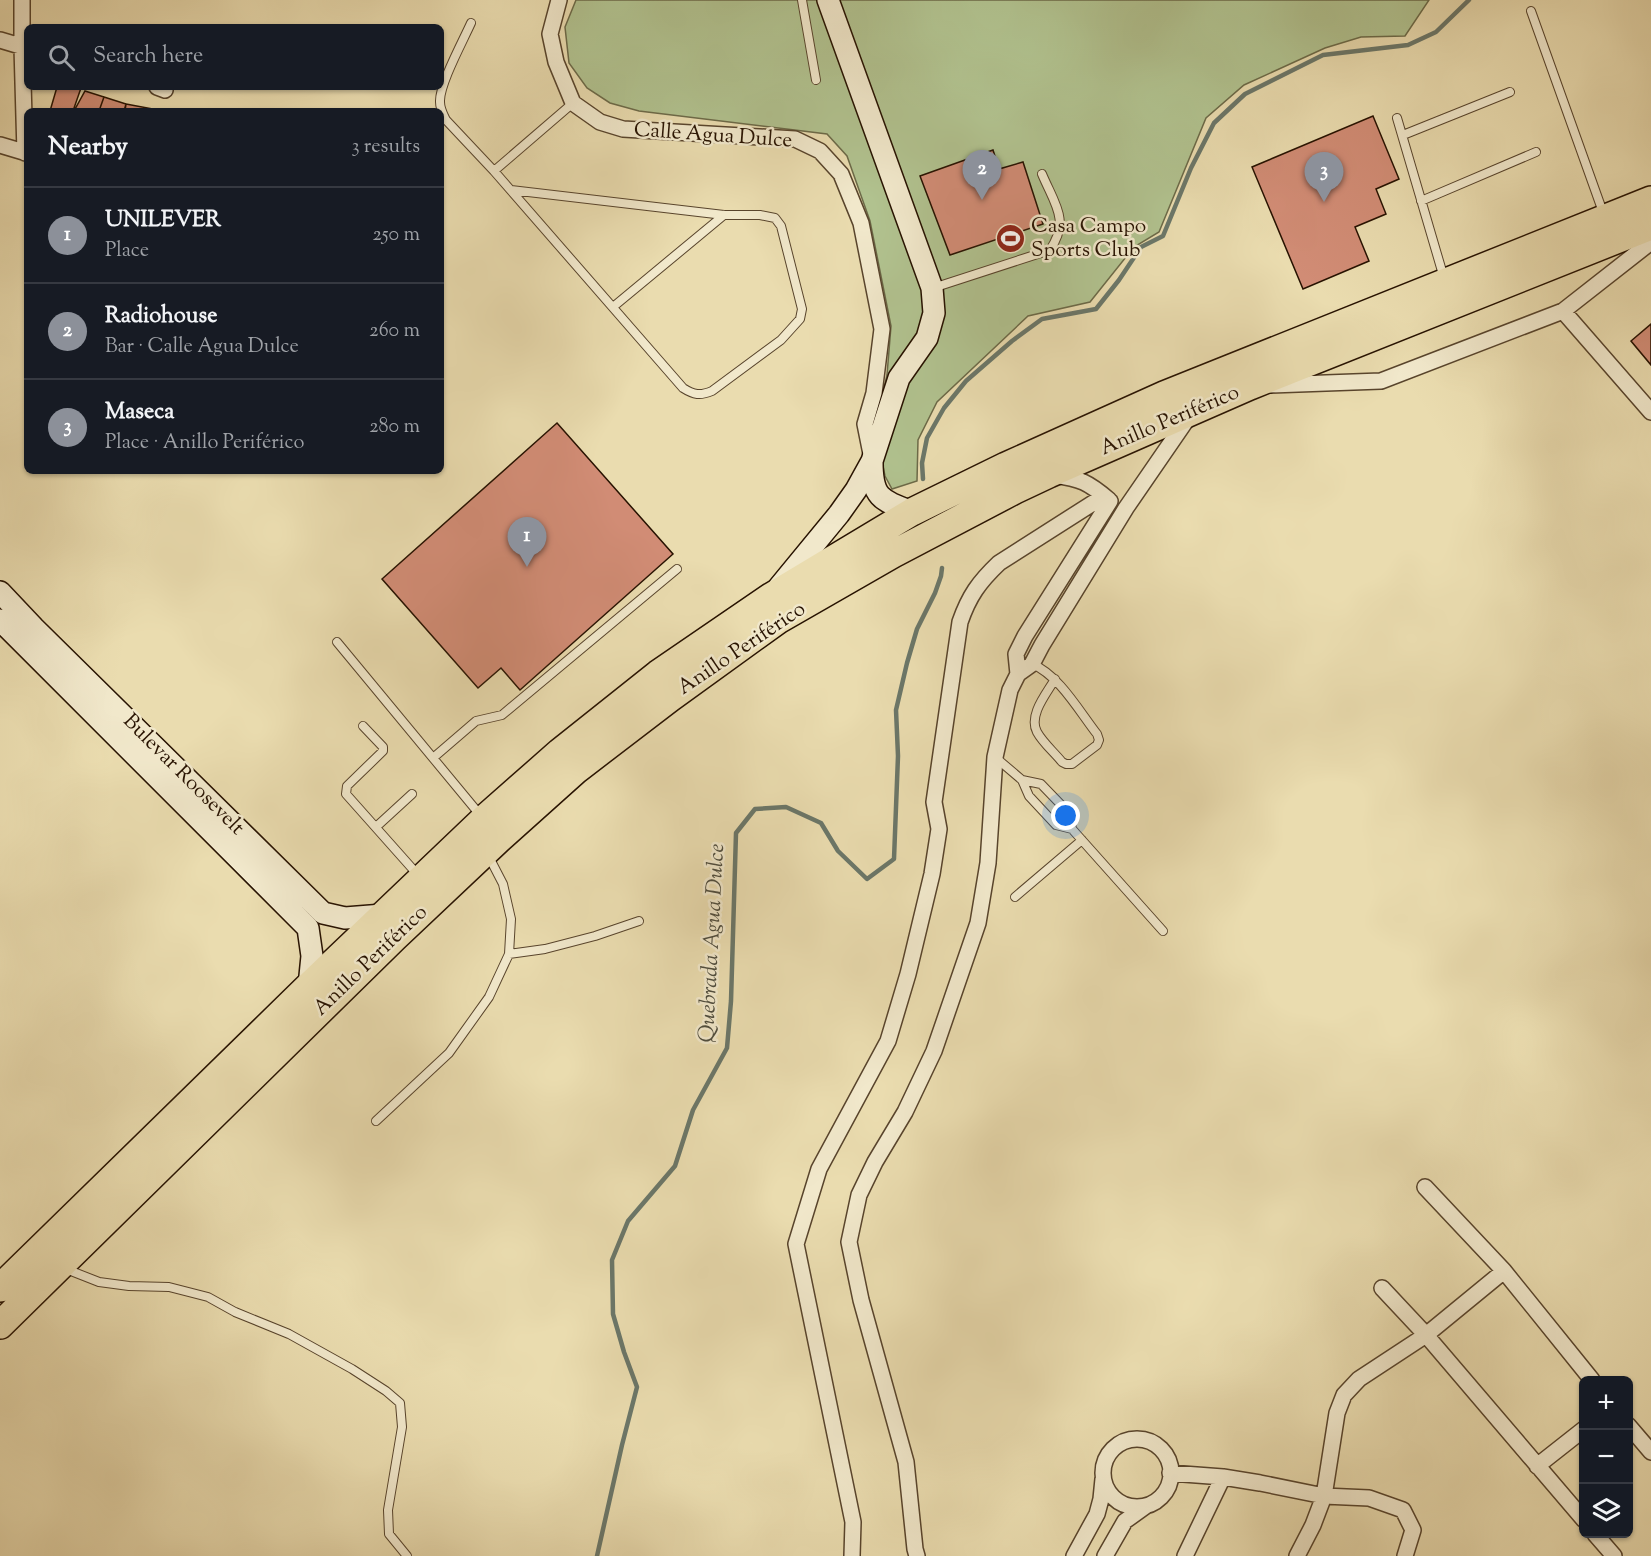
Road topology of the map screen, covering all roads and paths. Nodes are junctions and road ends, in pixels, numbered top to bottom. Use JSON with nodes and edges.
{"nodes":[{"id":1,"x":22,"y":0,"type":"edge"},
{"id":2,"x":559,"y":0,"type":"edge"},
{"id":3,"x":802,"y":0,"type":"edge"},
{"id":4,"x":828,"y":0,"type":"edge"},
{"id":5,"x":1531,"y":11,"type":"dead end"},
{"id":6,"x":471,"y":23,"type":"dead end"},
{"id":7,"x":0,"y":40,"type":"edge"},
{"id":8,"x":24,"y":47,"type":"edge"},
{"id":9,"x":816,"y":80,"type":"dead end"},
{"id":10,"x":444,"y":82,"type":"edge"},
{"id":11,"x":25,"y":90,"type":"edge"},
{"id":12,"x":441,"y":90,"type":"edge"},
{"id":13,"x":1510,"y":92,"type":"dead end"},
{"id":14,"x":573,"y":103,"type":"junction"},
{"id":15,"x":25,"y":108,"type":"edge"},
{"id":16,"x":440,"y":108,"type":"edge"},
{"id":17,"x":444,"y":116,"type":"edge"},
{"id":18,"x":1397,"y":118,"type":"dead end"},
{"id":19,"x":1402,"y":135,"type":"junction"},
{"id":20,"x":0,"y":145,"type":"edge"},
{"id":21,"x":24,"y":152,"type":"edge"},
{"id":22,"x":1536,"y":152,"type":"dead end"},
{"id":23,"x":494,"y":171,"type":"junction"},
{"id":24,"x":1042,"y":174,"type":"dead end"},
{"id":25,"x":511,"y":190,"type":"junction"},
{"id":26,"x":1651,"y":200,"type":"edge"},
{"id":27,"x":1421,"y":201,"type":"junction"},
{"id":28,"x":724,"y":215,"type":"junction"},
{"id":29,"x":1606,"y":219,"type":"junction"},
{"id":30,"x":1651,"y":226,"type":"edge"},
{"id":31,"x":1651,"y":242,"type":"edge"},
{"id":32,"x":1445,"y":282,"type":"junction"},
{"id":33,"x":932,"y":288,"type":"junction"},
{"id":34,"x":613,"y":307,"type":"junction"},
{"id":35,"x":1563,"y":311,"type":"junction"},
{"id":36,"x":1250,"y":386,"type":"junction"},
{"id":37,"x":1193,"y":411,"type":"junction"},
{"id":38,"x":1651,"y":412,"type":"edge"},
{"id":39,"x":872,"y":461,"type":"junction"},
{"id":40,"x":1049,"y":474,"type":"junction"},
{"id":41,"x":1107,"y":498,"type":"junction"},
{"id":42,"x":1126,"y":508,"type":"junction"},
{"id":43,"x":912,"y":512,"type":"junction"},
{"id":44,"x":677,"y":569,"type":"dead end"},
{"id":45,"x":0,"y":592,"type":"edge"},
{"id":46,"x":772,"y":596,"type":"junction"},
{"id":47,"x":0,"y":620,"type":"edge"},
{"id":48,"x":337,"y":642,"type":"dead end"},
{"id":49,"x":1032,"y":664,"type":"junction"},
{"id":50,"x":1018,"y":674,"type":"junction"},
{"id":51,"x":1055,"y":679,"type":"junction"},
{"id":52,"x":363,"y":726,"type":"dead end"},
{"id":53,"x":433,"y":758,"type":"junction"},
{"id":54,"x":995,"y":758,"type":"junction"},
{"id":55,"x":1022,"y":780,"type":"junction"},
{"id":56,"x":411,"y":794,"type":"dead end"},
{"id":57,"x":484,"y":819,"type":"junction"},
{"id":58,"x":376,"y":827,"type":"junction"},
{"id":59,"x":1072,"y":829,"type":"junction"},
{"id":60,"x":1082,"y":840,"type":"junction"},
{"id":61,"x":486,"y":851,"type":"junction"},
{"id":62,"x":421,"y":879,"type":"junction"},
{"id":63,"x":1015,"y":897,"type":"dead end"},
{"id":64,"x":383,"y":915,"type":"junction"},
{"id":65,"x":316,"y":921,"type":"junction"},
{"id":66,"x":639,"y":921,"type":"dead end"},
{"id":67,"x":1163,"y":931,"type":"dead end"},
{"id":68,"x":509,"y":954,"type":"junction"},
{"id":69,"x":309,"y":986,"type":"junction"},
{"id":70,"x":376,"y":1121,"type":"dead end"},
{"id":71,"x":1425,"y":1187,"type":"dead end"},
{"id":72,"x":59,"y":1267,"type":"junction"},
{"id":73,"x":1504,"y":1271,"type":"junction"},
{"id":74,"x":1,"y":1285,"type":"edge"},
{"id":75,"x":1382,"y":1288,"type":"dead end"},
{"id":76,"x":0,"y":1325,"type":"edge"},
{"id":77,"x":1426,"y":1335,"type":"junction"},
{"id":78,"x":1589,"y":1376,"type":"edge"},
{"id":79,"x":1583,"y":1430,"type":"edge"},
{"id":80,"x":1633,"y":1430,"type":"edge"},
{"id":81,"x":1651,"y":1452,"type":"edge"},
{"id":82,"x":1538,"y":1466,"type":"junction"},
{"id":83,"x":1170,"y":1473,"type":"junction"},
{"id":84,"x":1103,"y":1476,"type":"junction"},
{"id":85,"x":1223,"y":1477,"type":"junction"},
{"id":86,"x":1324,"y":1496,"type":"junction"},
{"id":87,"x":1147,"y":1505,"type":"junction"},
{"id":88,"x":1579,"y":1514,"type":"edge"},
{"id":89,"x":1599,"y":1538,"type":"edge"},
{"id":90,"x":407,"y":1556,"type":"edge"},
{"id":91,"x":852,"y":1556,"type":"edge"},
{"id":92,"x":917,"y":1556,"type":"edge"},
{"id":93,"x":1074,"y":1556,"type":"edge"},
{"id":94,"x":1105,"y":1556,"type":"edge"},
{"id":95,"x":1185,"y":1556,"type":"edge"},
{"id":96,"x":1297,"y":1556,"type":"edge"},
{"id":97,"x":1405,"y":1556,"type":"edge"},
{"id":98,"x":1614,"y":1556,"type":"edge"}],
"edges":[{"from":1,"to":8,"type":"street"},
{"from":2,"to":14,"type":"street"},
{"from":3,"to":9,"type":"lane"},
{"from":4,"to":33,"type":"main road"},
{"from":5,"to":29,"type":"lane"},
{"from":6,"to":10,"type":"lane"},
{"from":7,"to":8,"type":"street"},
{"from":11,"to":15,"type":"street"},
{"from":12,"to":16,"type":"lane"},
{"from":13,"to":19,"type":"lane"},
{"from":14,"to":23,"type":"lane"},
{"from":14,"to":39,"type":"street","name":"Calle Agua Dulce"},
{"from":17,"to":23,"type":"lane"},
{"from":18,"to":19,"type":"lane"},
{"from":19,"to":27,"type":"lane"},
{"from":20,"to":21,"type":"street"},
{"from":22,"to":27,"type":"lane"},
{"from":23,"to":25,"type":"lane"},
{"from":24,"to":33,"type":"lane"},
{"from":25,"to":28,"type":"lane"},
{"from":25,"to":34,"type":"lane"},
{"from":26,"to":29,"type":"highway","name":"Anillo Periférico"},
{"from":27,"to":32,"type":"lane"},
{"from":28,"to":34,"type":"lane"},
{"from":28,"to":34,"type":"lane"},
{"from":29,"to":32,"type":"highway","name":"Anillo Periférico"},
{"from":30,"to":36,"type":"highway","name":"Anillo Periférico"},
{"from":31,"to":35,"type":"street"},
{"from":32,"to":43,"type":"highway","name":"Anillo Periférico"},
{"from":33,"to":39,"type":"main road"},
{"from":35,"to":36,"type":"street"},
{"from":35,"to":38,"type":"street"},
{"from":36,"to":37,"type":"highway","name":"Anillo Periférico"},
{"from":37,"to":40,"type":"highway","name":"Anillo Periférico"},
{"from":37,"to":42,"type":"street"},
{"from":39,"to":43,"type":"main road","name":"Calle Agua Dulce"},
{"from":39,"to":46,"type":"main road"},
{"from":40,"to":41,"type":"street"},
{"from":40,"to":61,"type":"highway","name":"Anillo Periférico"},
{"from":41,"to":42,"type":"street"},
{"from":41,"to":50,"type":"street"},
{"from":41,"to":91,"type":"street"},
{"from":42,"to":49,"type":"street"},
{"from":43,"to":46,"type":"highway","name":"Anillo Periférico"},
{"from":44,"to":53,"type":"lane"},
{"from":45,"to":65,"type":"main road","name":"Bulevar Roosevelt"},
{"from":46,"to":57,"type":"highway","name":"Anillo Periférico"},
{"from":47,"to":65,"type":"main road","name":"Bulevar Roosevelt"},
{"from":48,"to":53,"type":"lane"},
{"from":49,"to":50,"type":"street"},
{"from":49,"to":51,"type":"lane"},
{"from":50,"to":54,"type":"street"},
{"from":51,"to":51,"type":"lane"},
{"from":52,"to":58,"type":"lane"},
{"from":53,"to":57,"type":"lane"},
{"from":54,"to":55,"type":"lane"},
{"from":54,"to":92,"type":"street"},
{"from":55,"to":59,"type":"lane"},
{"from":55,"to":59,"type":"lane"},
{"from":56,"to":58,"type":"lane"},
{"from":57,"to":62,"type":"highway","name":"Anillo Periférico"},
{"from":58,"to":62,"type":"lane"},
{"from":59,"to":60,"type":"lane"},
{"from":60,"to":63,"type":"lane"},
{"from":60,"to":67,"type":"lane"},
{"from":61,"to":68,"type":"lane"},
{"from":61,"to":72,"type":"highway","name":"Anillo Periférico"},
{"from":62,"to":64,"type":"highway","name":"Anillo Periférico"},
{"from":64,"to":65,"type":"main road"},
{"from":64,"to":69,"type":"highway","name":"Anillo Periférico"},
{"from":65,"to":69,"type":"main road"},
{"from":66,"to":68,"type":"lane"},
{"from":68,"to":70,"type":"lane"},
{"from":69,"to":74,"type":"highway","name":"Anillo Periférico"},
{"from":71,"to":73,"type":"street"},
{"from":72,"to":76,"type":"highway","name":"Anillo Periférico"},
{"from":72,"to":90,"type":"lane"},
{"from":73,"to":77,"type":"street"},
{"from":73,"to":78,"type":"street"},
{"from":75,"to":77,"type":"street"},
{"from":77,"to":82,"type":"street"},
{"from":77,"to":86,"type":"street"},
{"from":79,"to":82,"type":"street"},
{"from":80,"to":81,"type":"street"},
{"from":82,"to":88,"type":"street"},
{"from":83,"to":84,"type":"street"},
{"from":83,"to":85,"type":"street"},
{"from":83,"to":87,"type":"street"},
{"from":84,"to":87,"type":"street"},
{"from":84,"to":93,"type":"street"},
{"from":85,"to":86,"type":"street"},
{"from":85,"to":95,"type":"street"},
{"from":86,"to":96,"type":"street"},
{"from":86,"to":97,"type":"street"},
{"from":87,"to":94,"type":"street"},
{"from":89,"to":98,"type":"street"}]}
